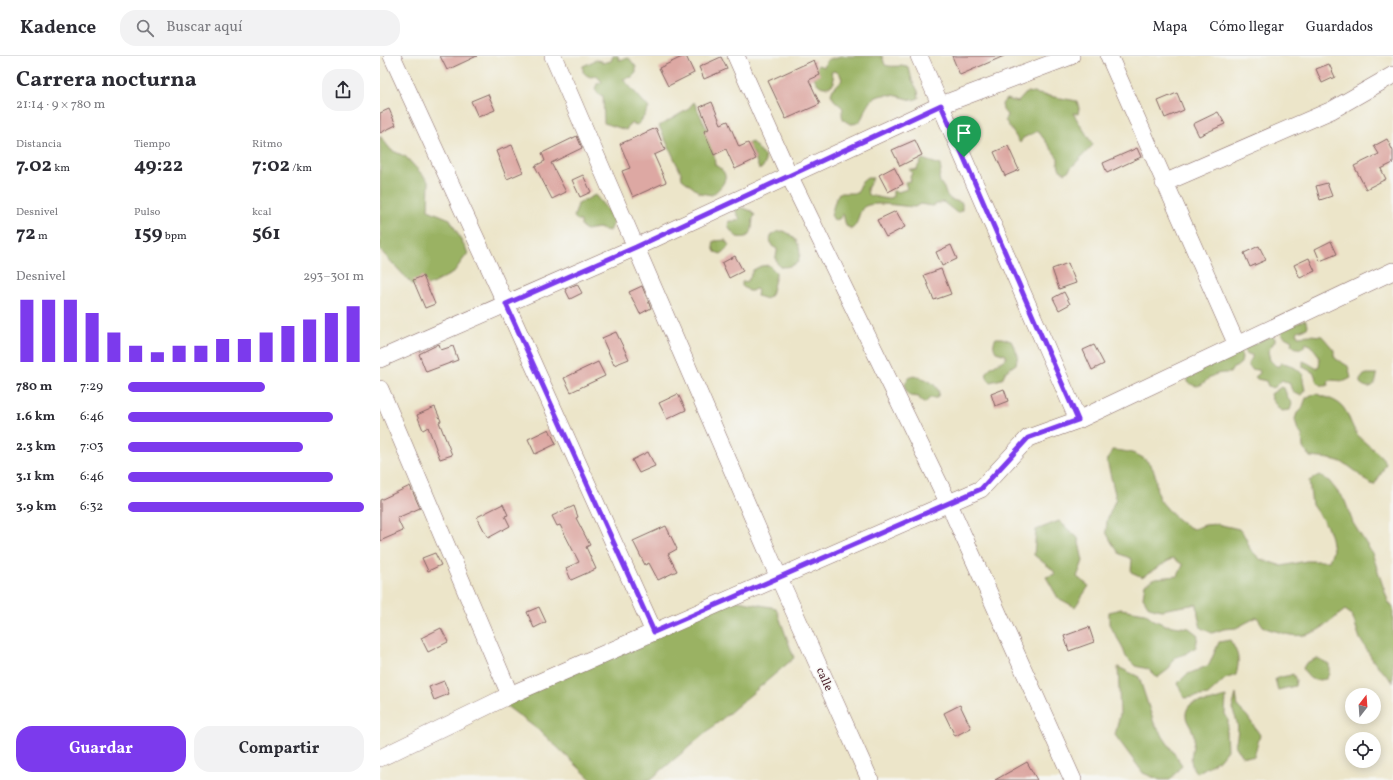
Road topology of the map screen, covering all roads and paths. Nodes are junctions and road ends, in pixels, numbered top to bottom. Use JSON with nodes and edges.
{"nodes":[{"id":1,"x":392,"y":56,"type":"edge"},
{"id":2,"x":553,"y":56,"type":"edge"},
{"id":3,"x":736,"y":56,"type":"edge"},
{"id":4,"x":919,"y":56,"type":"edge"},
{"id":5,"x":1071,"y":56,"type":"edge"},
{"id":6,"x":1108,"y":56,"type":"edge"},
{"id":7,"x":1393,"y":75,"type":"edge"},
{"id":8,"x":941,"y":105,"type":"junction"},
{"id":9,"x":789,"y":175,"type":"junction"},
{"id":10,"x":1164,"y":183,"type":"junction"},
{"id":11,"x":636,"y":247,"type":"junction"},
{"id":12,"x":1393,"y":271,"type":"edge"},
{"id":13,"x":506,"y":304,"type":"junction"},
{"id":14,"x":1237,"y":345,"type":"junction"},
{"id":15,"x":380,"y":359,"type":"edge"},
{"id":16,"x":380,"y":390,"type":"edge"},
{"id":17,"x":1078,"y":420,"type":"junction"},
{"id":18,"x":949,"y":504,"type":"junction"},
{"id":19,"x":779,"y":578,"type":"junction"},
{"id":20,"x":654,"y":632,"type":"junction"},
{"id":21,"x":510,"y":695,"type":"junction"},
{"id":22,"x":380,"y":758,"type":"edge"},
{"id":23,"x":870,"y":780,"type":"edge"},
{"id":24,"x":1073,"y":780,"type":"edge"}],
"edges":[{"from":1,"to":13,"type":"street"},
{"from":2,"to":11,"type":"street","name":"calle"},
{"from":3,"to":9,"type":"street"},
{"from":4,"to":8,"type":"street"},
{"from":5,"to":8,"type":"street"},
{"from":6,"to":10,"type":"street"},
{"from":7,"to":10,"type":"street"},
{"from":8,"to":9,"type":"street"},
{"from":8,"to":17,"type":"street"},
{"from":9,"to":11,"type":"street"},
{"from":9,"to":18,"type":"street"},
{"from":10,"to":14,"type":"street"},
{"from":11,"to":13,"type":"street"},
{"from":11,"to":19,"type":"street","name":"calle"},
{"from":12,"to":14,"type":"street"},
{"from":13,"to":15,"type":"street"},
{"from":13,"to":20,"type":"street"},
{"from":14,"to":17,"type":"street"},
{"from":16,"to":21,"type":"street"},
{"from":17,"to":18,"type":"street"},
{"from":18,"to":19,"type":"street"},
{"from":18,"to":24,"type":"street"},
{"from":19,"to":20,"type":"street"},
{"from":19,"to":23,"type":"street","name":"calle"},
{"from":20,"to":21,"type":"street"},
{"from":21,"to":22,"type":"street"}]}
